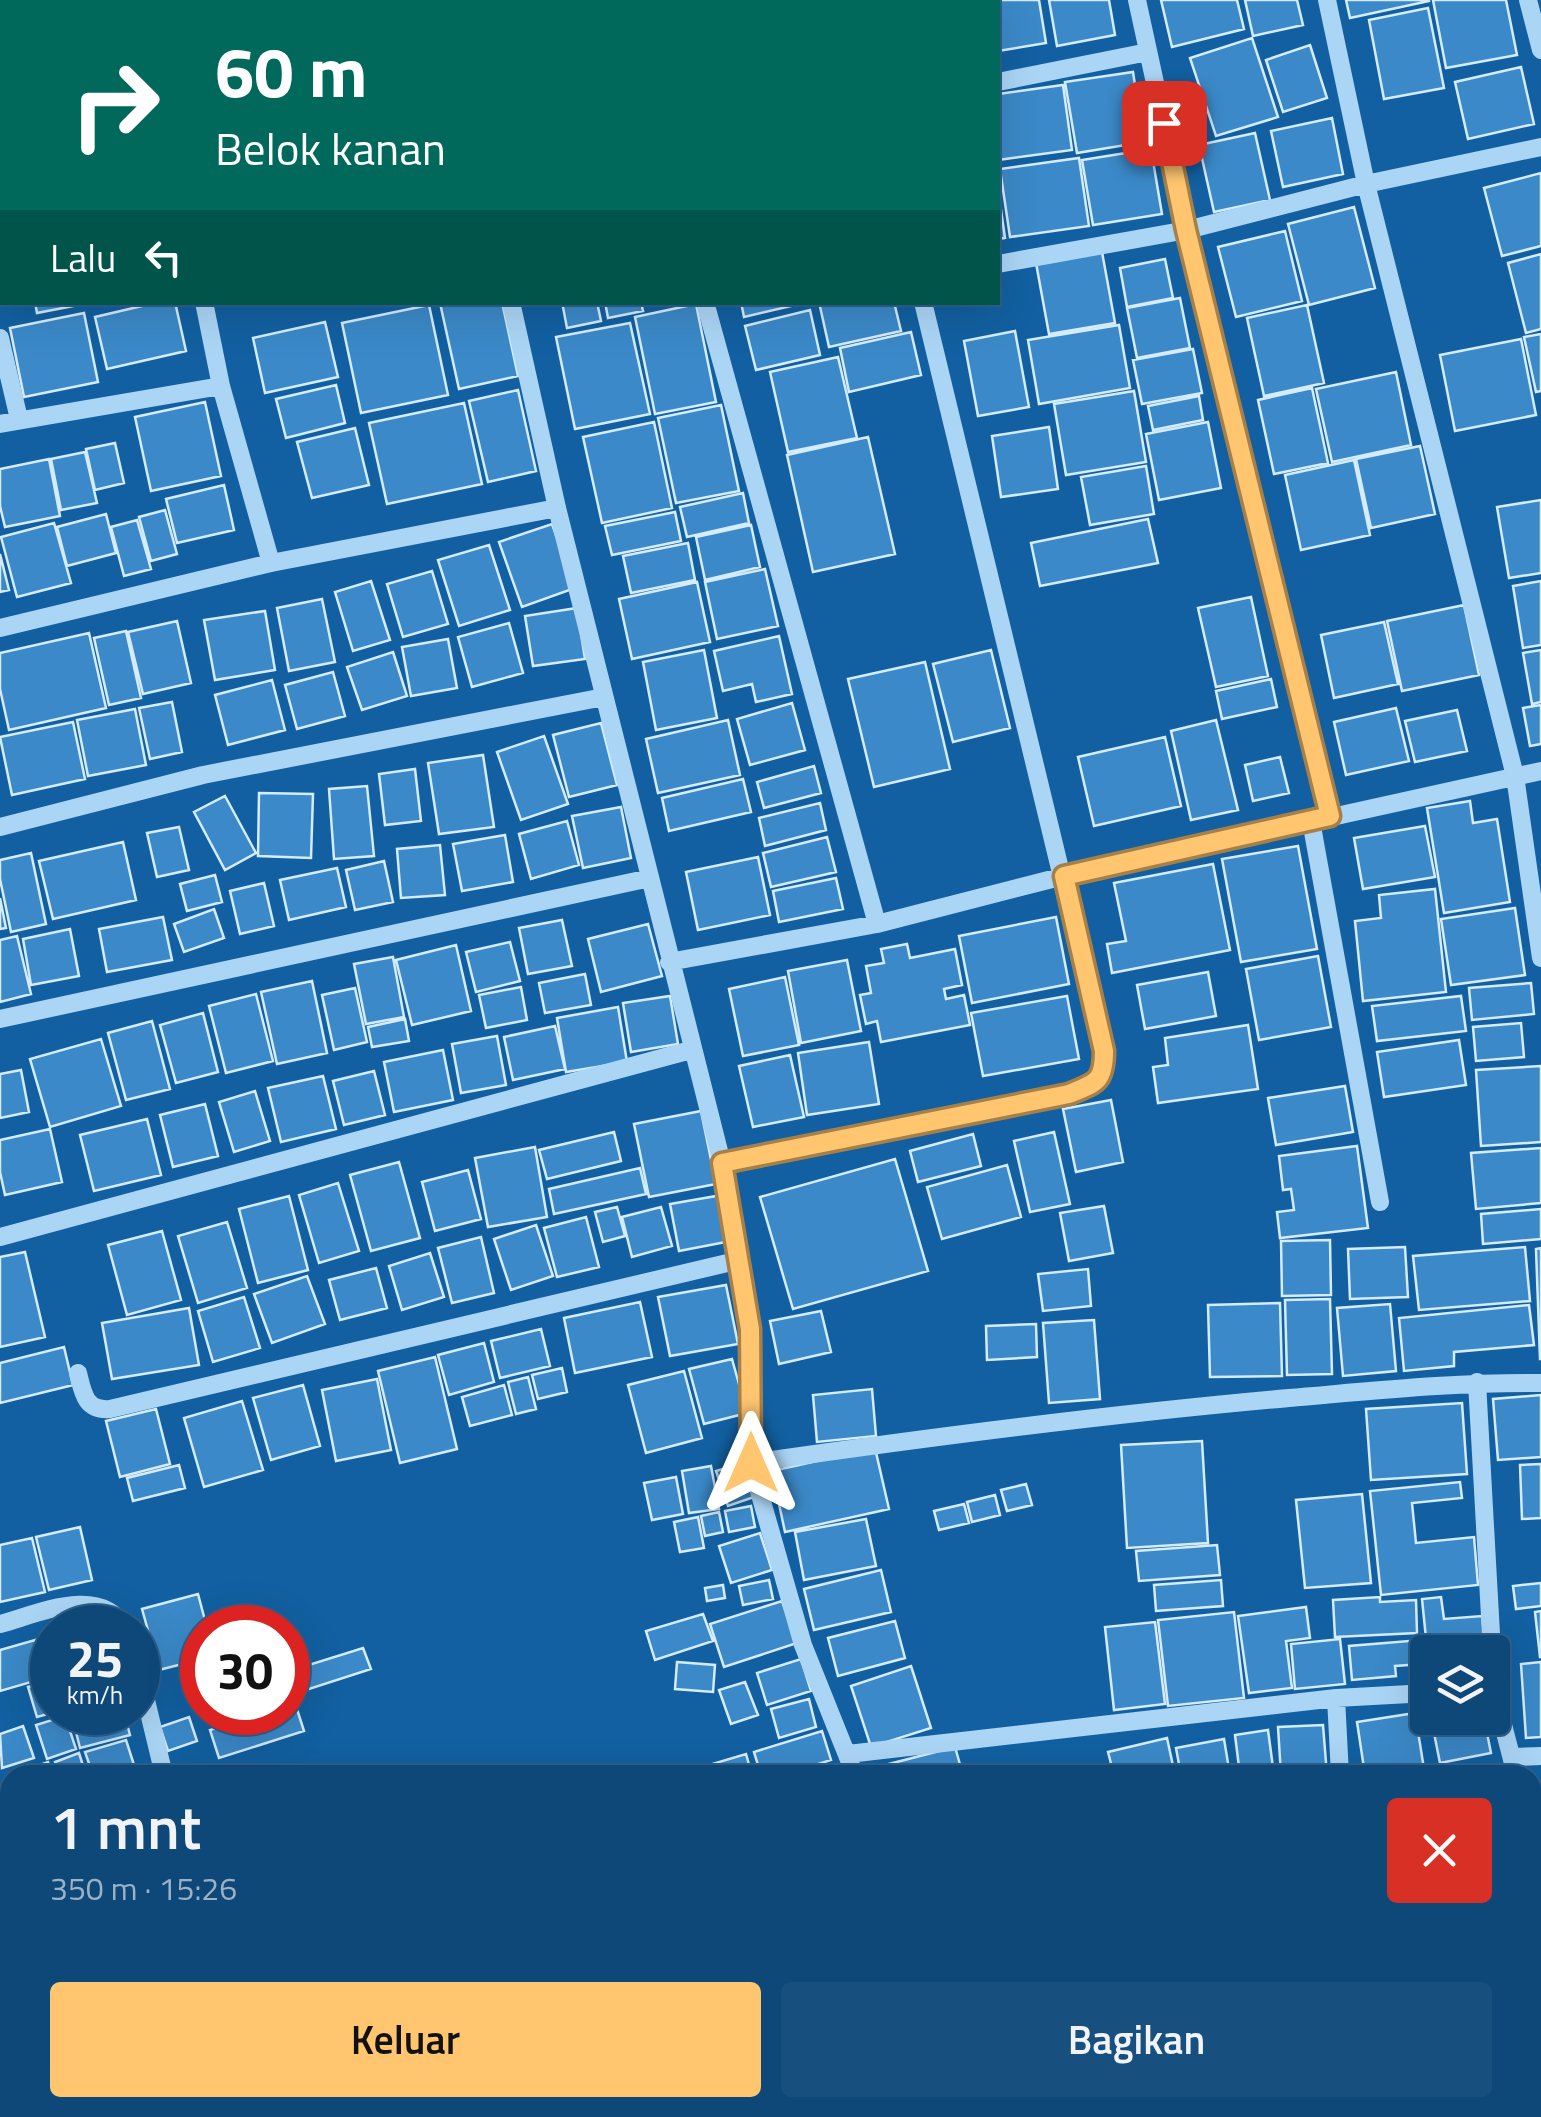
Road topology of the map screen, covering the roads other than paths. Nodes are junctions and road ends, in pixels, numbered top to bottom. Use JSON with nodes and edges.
{"nodes":[{"id":1,"x":1137,"y":0,"type":"edge"},
{"id":2,"x":1327,"y":0,"type":"edge"},
{"id":3,"x":1528,"y":0,"type":"edge"},
{"id":4,"x":1541,"y":50,"type":"edge"},
{"id":5,"x":1148,"y":52,"type":"junction"},
{"id":6,"x":1000,"y":82,"type":"edge"},
{"id":7,"x":1541,"y":147,"type":"edge"},
{"id":8,"x":1366,"y":184,"type":"junction"},
{"id":9,"x":1186,"y":230,"type":"junction"},
{"id":10,"x":1000,"y":264,"type":"edge"},
{"id":11,"x":211,"y":305,"type":"edge"},
{"id":12,"x":512,"y":305,"type":"edge"},
{"id":13,"x":706,"y":305,"type":"edge"},
{"id":14,"x":925,"y":305,"type":"edge"},
{"id":15,"x":0,"y":338,"type":"edge"},
{"id":16,"x":220,"y":386,"type":"junction"},
{"id":17,"x":19,"y":419,"type":"junction"},
{"id":18,"x":0,"y":424,"type":"edge"},
{"id":19,"x":556,"y":508,"type":"junction"},
{"id":20,"x":271,"y":563,"type":"junction"},
{"id":21,"x":0,"y":628,"type":"edge"},
{"id":22,"x":604,"y":697,"type":"junction"},
{"id":23,"x":1541,"y":771,"type":"edge"},
{"id":24,"x":1515,"y":776,"type":"junction"},
{"id":25,"x":1330,"y":816,"type":"junction"},
{"id":26,"x":1311,"y":821,"type":"junction"},
{"id":27,"x":0,"y":827,"type":"edge"},
{"id":28,"x":1064,"y":876,"type":"junction"},
{"id":29,"x":650,"y":878,"type":"junction"},
{"id":30,"x":877,"y":924,"type":"junction"},
{"id":31,"x":1541,"y":958,"type":"edge"},
{"id":32,"x":670,"y":962,"type":"junction"},
{"id":33,"x":0,"y":1019,"type":"edge"},
{"id":34,"x":691,"y":1050,"type":"junction"},
{"id":35,"x":722,"y":1163,"type":"junction"},
{"id":36,"x":1380,"y":1202,"type":"dead end"},
{"id":37,"x":0,"y":1237,"type":"edge"},
{"id":38,"x":740,"y":1260,"type":"junction"},
{"id":39,"x":78,"y":1373,"type":"dead end"},
{"id":40,"x":1478,"y":1382,"type":"junction"},
{"id":41,"x":1541,"y":1383,"type":"edge"},
{"id":42,"x":751,"y":1463,"type":"junction"},
{"id":43,"x":74,"y":1605,"type":"edge"},
{"id":44,"x":101,"y":1605,"type":"edge"},
{"id":45,"x":30,"y":1616,"type":"edge"},
{"id":46,"x":0,"y":1624,"type":"edge"},
{"id":47,"x":1491,"y":1635,"type":"edge"},
{"id":48,"x":1410,"y":1694,"type":"edge"},
{"id":49,"x":1336,"y":1698,"type":"junction"},
{"id":50,"x":154,"y":1735,"type":"edge"},
{"id":51,"x":1506,"y":1735,"type":"edge"},
{"id":52,"x":848,"y":1754,"type":"junction"},
{"id":53,"x":1541,"y":1756,"type":"edge"},
{"id":54,"x":162,"y":1765,"type":"edge"},
{"id":55,"x":852,"y":1765,"type":"edge"},
{"id":56,"x":1339,"y":1765,"type":"edge"},
{"id":57,"x":1515,"y":1765,"type":"edge"},
{"id":58,"x":1518,"y":1765,"type":"edge"}],
"edges":[{"from":1,"to":5,"type":"street"},
{"from":2,"to":8,"type":"street"},
{"from":3,"to":4,"type":"street"},
{"from":5,"to":6,"type":"street"},
{"from":5,"to":9,"type":"street"},
{"from":7,"to":8,"type":"street"},
{"from":8,"to":9,"type":"street"},
{"from":8,"to":24,"type":"street"},
{"from":9,"to":10,"type":"street"},
{"from":9,"to":25,"type":"street"},
{"from":11,"to":16,"type":"street"},
{"from":12,"to":19,"type":"street"},
{"from":13,"to":30,"type":"street"},
{"from":14,"to":28,"type":"street"},
{"from":15,"to":17,"type":"street"},
{"from":16,"to":17,"type":"street"},
{"from":16,"to":20,"type":"street"},
{"from":17,"to":18,"type":"street"},
{"from":19,"to":20,"type":"street"},
{"from":19,"to":22,"type":"street"},
{"from":20,"to":21,"type":"street"},
{"from":22,"to":27,"type":"street"},
{"from":22,"to":29,"type":"street"},
{"from":23,"to":24,"type":"street"},
{"from":24,"to":25,"type":"street"},
{"from":24,"to":31,"type":"street"},
{"from":25,"to":26,"type":"street"},
{"from":26,"to":28,"type":"street"},
{"from":26,"to":36,"type":"street"},
{"from":28,"to":30,"type":"street"},
{"from":28,"to":35,"type":"street"},
{"from":29,"to":32,"type":"street"},
{"from":29,"to":33,"type":"street"},
{"from":30,"to":32,"type":"street"},
{"from":32,"to":34,"type":"street"},
{"from":34,"to":35,"type":"street"},
{"from":34,"to":37,"type":"street"},
{"from":35,"to":38,"type":"street"},
{"from":38,"to":39,"type":"street"},
{"from":38,"to":42,"type":"street"},
{"from":40,"to":41,"type":"street"},
{"from":40,"to":42,"type":"street"},
{"from":40,"to":47,"type":"street"},
{"from":42,"to":52,"type":"street"},
{"from":43,"to":44,"type":"street"},
{"from":45,"to":46,"type":"street"},
{"from":48,"to":49,"type":"street"},
{"from":49,"to":52,"type":"street"},
{"from":49,"to":56,"type":"street"},
{"from":50,"to":54,"type":"street"},
{"from":51,"to":57,"type":"street"},
{"from":52,"to":55,"type":"street"},
{"from":53,"to":58,"type":"street"}]}
